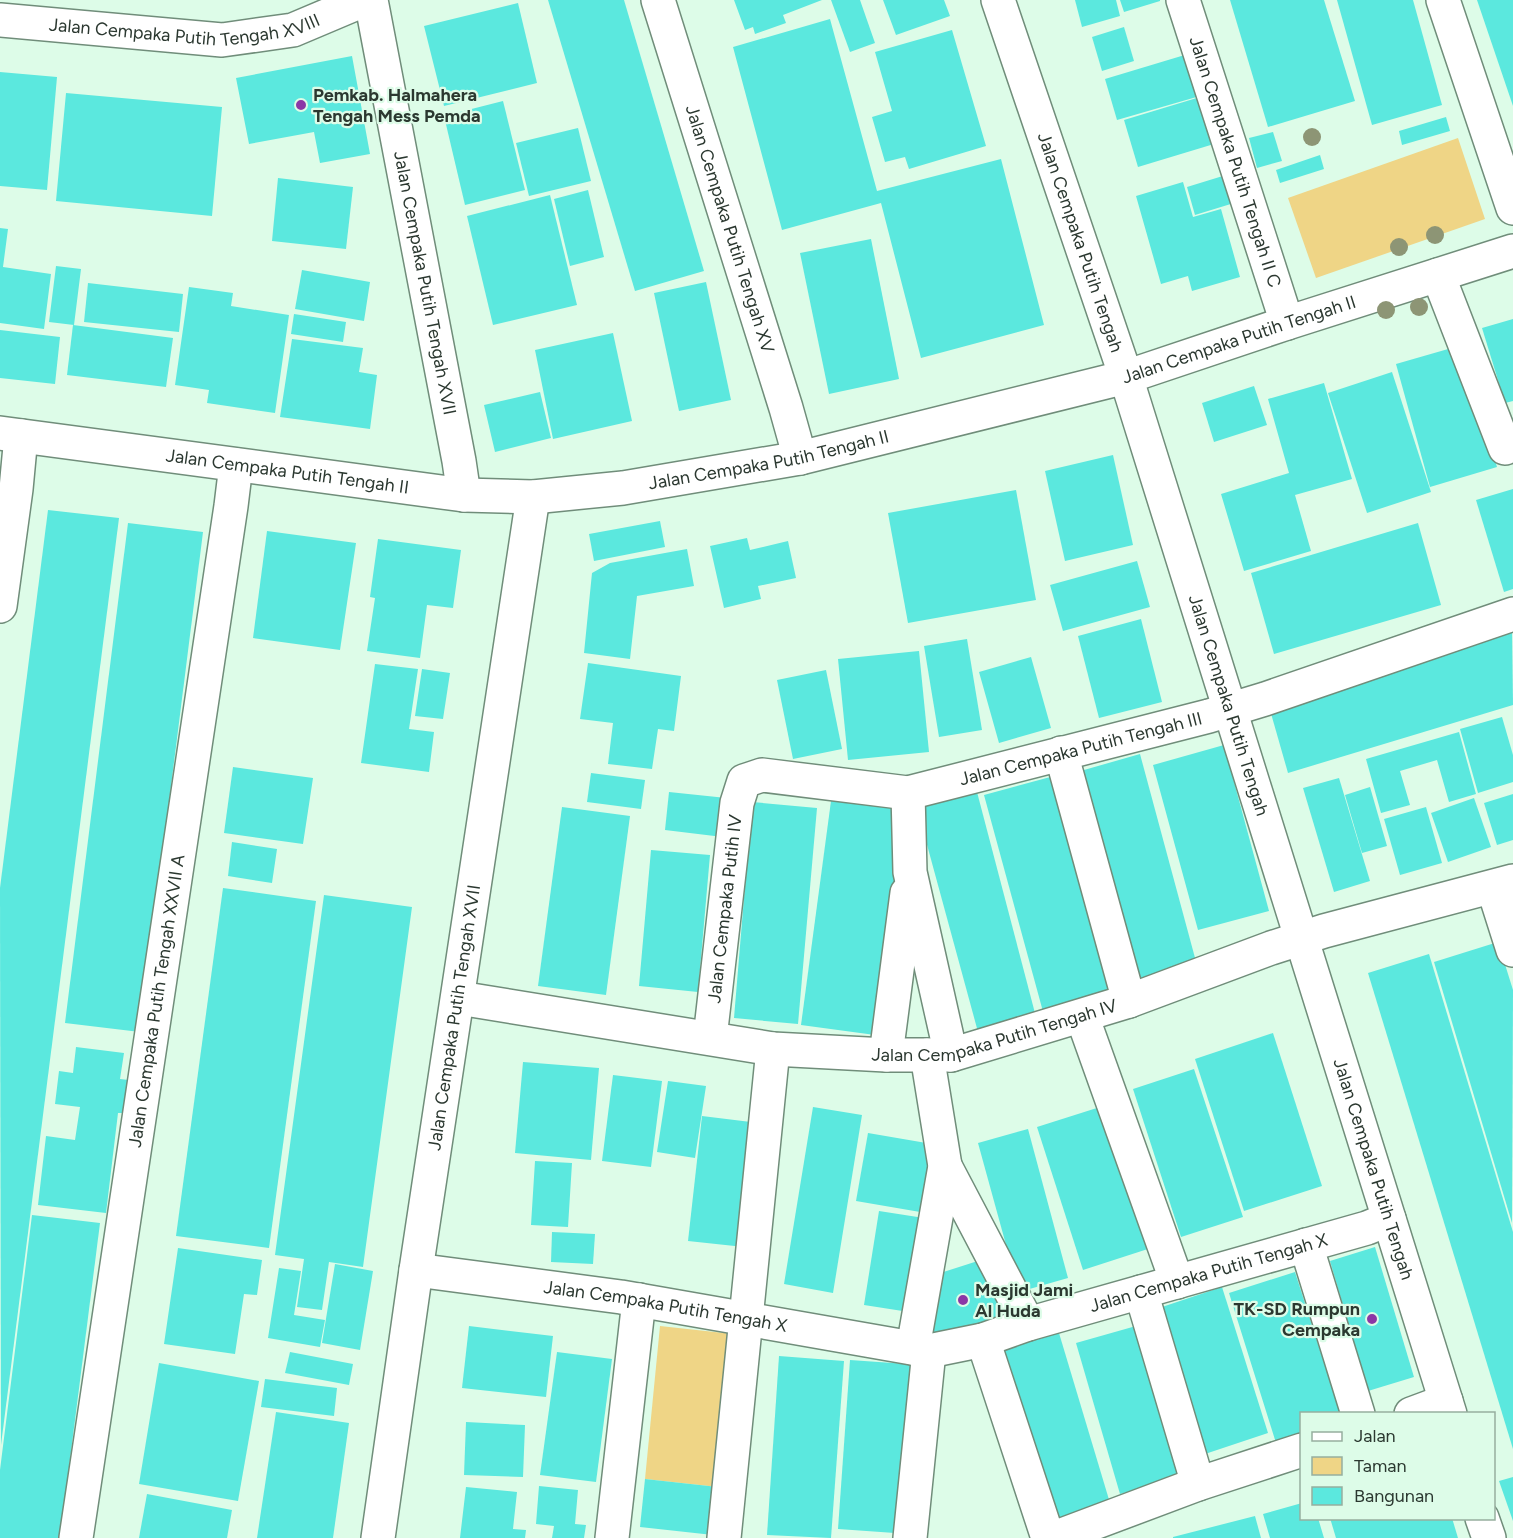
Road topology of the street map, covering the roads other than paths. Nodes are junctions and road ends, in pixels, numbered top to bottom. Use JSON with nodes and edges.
{"nodes":[{"id":1,"x":364,"y":0,"type":"edge"},
{"id":2,"x":371,"y":0,"type":"edge"},
{"id":3,"x":658,"y":0,"type":"edge"},
{"id":4,"x":998,"y":0,"type":"edge"},
{"id":5,"x":1183,"y":0,"type":"edge"},
{"id":6,"x":1443,"y":0,"type":"edge"},
{"id":7,"x":324,"y":8,"type":"edge"},
{"id":8,"x":0,"y":20,"type":"edge"},
{"id":9,"x":1513,"y":208,"type":"edge"},
{"id":10,"x":1513,"y":251,"type":"edge"},
{"id":11,"x":1438,"y":275,"type":"junction"},
{"id":12,"x":1287,"y":323,"type":"junction"},
{"id":13,"x":1126,"y":377,"type":"junction"},
{"id":14,"x":11,"y":435,"type":"edge"},
{"id":15,"x":1505,"y":448,"type":"dead end"},
{"id":16,"x":800,"y":458,"type":"junction"},
{"id":17,"x":236,"y":465,"type":"junction"},
{"id":18,"x":464,"y":495,"type":"junction"},
{"id":19,"x":533,"y":497,"type":"junction"},
{"id":20,"x":0,"y":606,"type":"edge"},
{"id":21,"x":1513,"y":614,"type":"edge"},
{"id":22,"x":1229,"y":710,"type":"junction"},
{"id":23,"x":1061,"y":753,"type":"junction"},
{"id":24,"x":744,"y":781,"type":"joint"},
{"id":25,"x":908,"y":793,"type":"junction"},
{"id":26,"x":910,"y":872,"type":"junction"},
{"id":27,"x":1503,"y":884,"type":"edge"},
{"id":28,"x":1300,"y":938,"type":"junction"},
{"id":29,"x":1513,"y":950,"type":"edge"},
{"id":30,"x":459,"y":998,"type":"junction"},
{"id":31,"x":1129,"y":1001,"type":"junction"},
{"id":32,"x":1082,"y":1016,"type":"junction"},
{"id":33,"x":710,"y":1038,"type":"junction"},
{"id":34,"x":773,"y":1049,"type":"junction"},
{"id":35,"x":886,"y":1055,"type":"junction"},
{"id":36,"x":939,"y":1055,"type":"junction"},
{"id":37,"x":945,"y":1166,"type":"junction"},
{"id":38,"x":1389,"y":1220,"type":"junction"},
{"id":39,"x":1306,"y":1245,"type":"junction"},
{"id":40,"x":416,"y":1270,"type":"junction"},
{"id":41,"x":1177,"y":1282,"type":"junction"},
{"id":42,"x":1141,"y":1292,"type":"junction"},
{"id":43,"x":639,"y":1300,"type":"junction"},
{"id":44,"x":745,"y":1318,"type":"junction"},
{"id":45,"x":1028,"y":1324,"type":"junction"},
{"id":46,"x":982,"y":1340,"type":"junction"},
{"id":47,"x":921,"y":1349,"type":"junction"},
{"id":48,"x":1448,"y":1407,"type":"edge"},
{"id":49,"x":1358,"y":1412,"type":"edge"},
{"id":50,"x":1417,"y":1412,"type":"edge"},
{"id":51,"x":1300,"y":1451,"type":"edge"},
{"id":52,"x":1198,"y":1484,"type":"junction"},
{"id":53,"x":1483,"y":1520,"type":"edge"},
{"id":54,"x":75,"y":1538,"type":"edge"},
{"id":55,"x":378,"y":1538,"type":"edge"},
{"id":56,"x":612,"y":1538,"type":"edge"},
{"id":57,"x":724,"y":1538,"type":"edge"},
{"id":58,"x":910,"y":1538,"type":"edge"},
{"id":59,"x":1048,"y":1538,"type":"edge"},
{"id":60,"x":1054,"y":1538,"type":"edge"},
{"id":61,"x":1489,"y":1538,"type":"edge"}],
"edges":[{"from":1,"to":7,"type":"street","name":"Jalan Cempaka Putih Tengah XVIII"},
{"from":2,"to":18,"type":"street","name":"Jalan Cempaka Putih Tengah XVII"},
{"from":3,"to":16,"type":"street","name":"Jalan Cempaka Putih Tengah XV"},
{"from":4,"to":13,"type":"street","name":"Jalan Cempaka Putih Tengah"},
{"from":5,"to":12,"type":"street","name":"Jalan Cempaka Putih Tengah II C"},
{"from":6,"to":9,"type":"street"},
{"from":7,"to":8,"type":"street","name":"Jalan Cempaka Putih Tengah XVIII"},
{"from":10,"to":11,"type":"street","name":"Jalan Cempaka Putih Tengah II"},
{"from":11,"to":12,"type":"street","name":"Jalan Cempaka Putih Tengah II"},
{"from":11,"to":15,"type":"street"},
{"from":12,"to":13,"type":"street","name":"Jalan Cempaka Putih Tengah II"},
{"from":13,"to":16,"type":"street","name":"Jalan Cempaka Putih Tengah II"},
{"from":13,"to":22,"type":"street","name":"Jalan Cempaka Putih Tengah"},
{"from":14,"to":17,"type":"street","name":"Jalan Cempaka Putih Tengah II"},
{"from":14,"to":20,"type":"street"},
{"from":16,"to":19,"type":"street","name":"Jalan Cempaka Putih Tengah II"},
{"from":17,"to":18,"type":"street","name":"Jalan Cempaka Putih Tengah II"},
{"from":17,"to":54,"type":"street","name":"Jalan Cempaka Putih Tengah XXVII A"},
{"from":18,"to":19,"type":"street","name":"Jalan Cempaka Putih Tengah II"},
{"from":19,"to":30,"type":"street","name":"Jalan Cempaka Putih Tengah XVII"},
{"from":21,"to":22,"type":"street","name":"Jalan Cempaka Putih Tengah III"},
{"from":22,"to":23,"type":"street","name":"Jalan Cempaka Putih Tengah III"},
{"from":22,"to":28,"type":"street","name":"Jalan Cempaka Putih Tengah"},
{"from":23,"to":25,"type":"street","name":"Jalan Cempaka Putih Tengah III"},
{"from":23,"to":31,"type":"street"},
{"from":24,"to":25,"type":"street","name":"Jalan Cempaka Putih Tengah III"},
{"from":24,"to":33,"type":"street","name":"Jalan Cempaka Putih IV"},
{"from":25,"to":26,"type":"street"},
{"from":26,"to":35,"type":"street"},
{"from":26,"to":36,"type":"street"},
{"from":27,"to":28,"type":"street","name":"Jalan Cempaka Putih Tengah IV"},
{"from":27,"to":29,"type":"street"},
{"from":28,"to":31,"type":"street","name":"Jalan Cempaka Putih Tengah IV"},
{"from":28,"to":38,"type":"street","name":"Jalan Cempaka Putih Tengah"},
{"from":30,"to":33,"type":"street","name":"Jalan Cempaka Putih Tengah IV"},
{"from":30,"to":40,"type":"street","name":"Jalan Cempaka Putih Tengah XVII"},
{"from":31,"to":32,"type":"street","name":"Jalan Cempaka Putih Tengah IV"},
{"from":32,"to":36,"type":"street","name":"Jalan Cempaka Putih Tengah IV"},
{"from":32,"to":41,"type":"street"},
{"from":33,"to":34,"type":"street","name":"Jalan Cempaka Putih Tengah IV"},
{"from":34,"to":35,"type":"street","name":"Jalan Cempaka Putih Tengah IV"},
{"from":34,"to":44,"type":"street"},
{"from":35,"to":36,"type":"street","name":"Jalan Cempaka Putih Tengah IV"},
{"from":36,"to":37,"type":"street"},
{"from":37,"to":45,"type":"street"},
{"from":37,"to":47,"type":"street"},
{"from":38,"to":39,"type":"street","name":"Jalan Cempaka Putih Tengah X"},
{"from":38,"to":48,"type":"street","name":"Jalan Cempaka Putih Tengah"},
{"from":39,"to":41,"type":"street","name":"Jalan Cempaka Putih Tengah X"},
{"from":39,"to":49,"type":"street"},
{"from":40,"to":43,"type":"street","name":"Jalan Cempaka Putih Tengah X"},
{"from":40,"to":55,"type":"street","name":"Jalan Cempaka Putih Tengah XVII"},
{"from":41,"to":42,"type":"street","name":"Jalan Cempaka Putih Tengah X"},
{"from":42,"to":45,"type":"street","name":"Jalan Cempaka Putih Tengah X"},
{"from":42,"to":52,"type":"street"},
{"from":43,"to":44,"type":"street","name":"Jalan Cempaka Putih Tengah X"},
{"from":43,"to":56,"type":"street"},
{"from":44,"to":47,"type":"street","name":"Jalan Cempaka Putih Tengah X"},
{"from":44,"to":57,"type":"street"},
{"from":45,"to":46,"type":"street","name":"Jalan Cempaka Putih Tengah X"},
{"from":46,"to":47,"type":"street","name":"Jalan Cempaka Putih Tengah X"},
{"from":46,"to":59,"type":"street"},
{"from":47,"to":58,"type":"street"},
{"from":48,"to":50,"type":"street"},
{"from":51,"to":52,"type":"street"},
{"from":52,"to":60,"type":"street"},
{"from":53,"to":61,"type":"street"}]}
